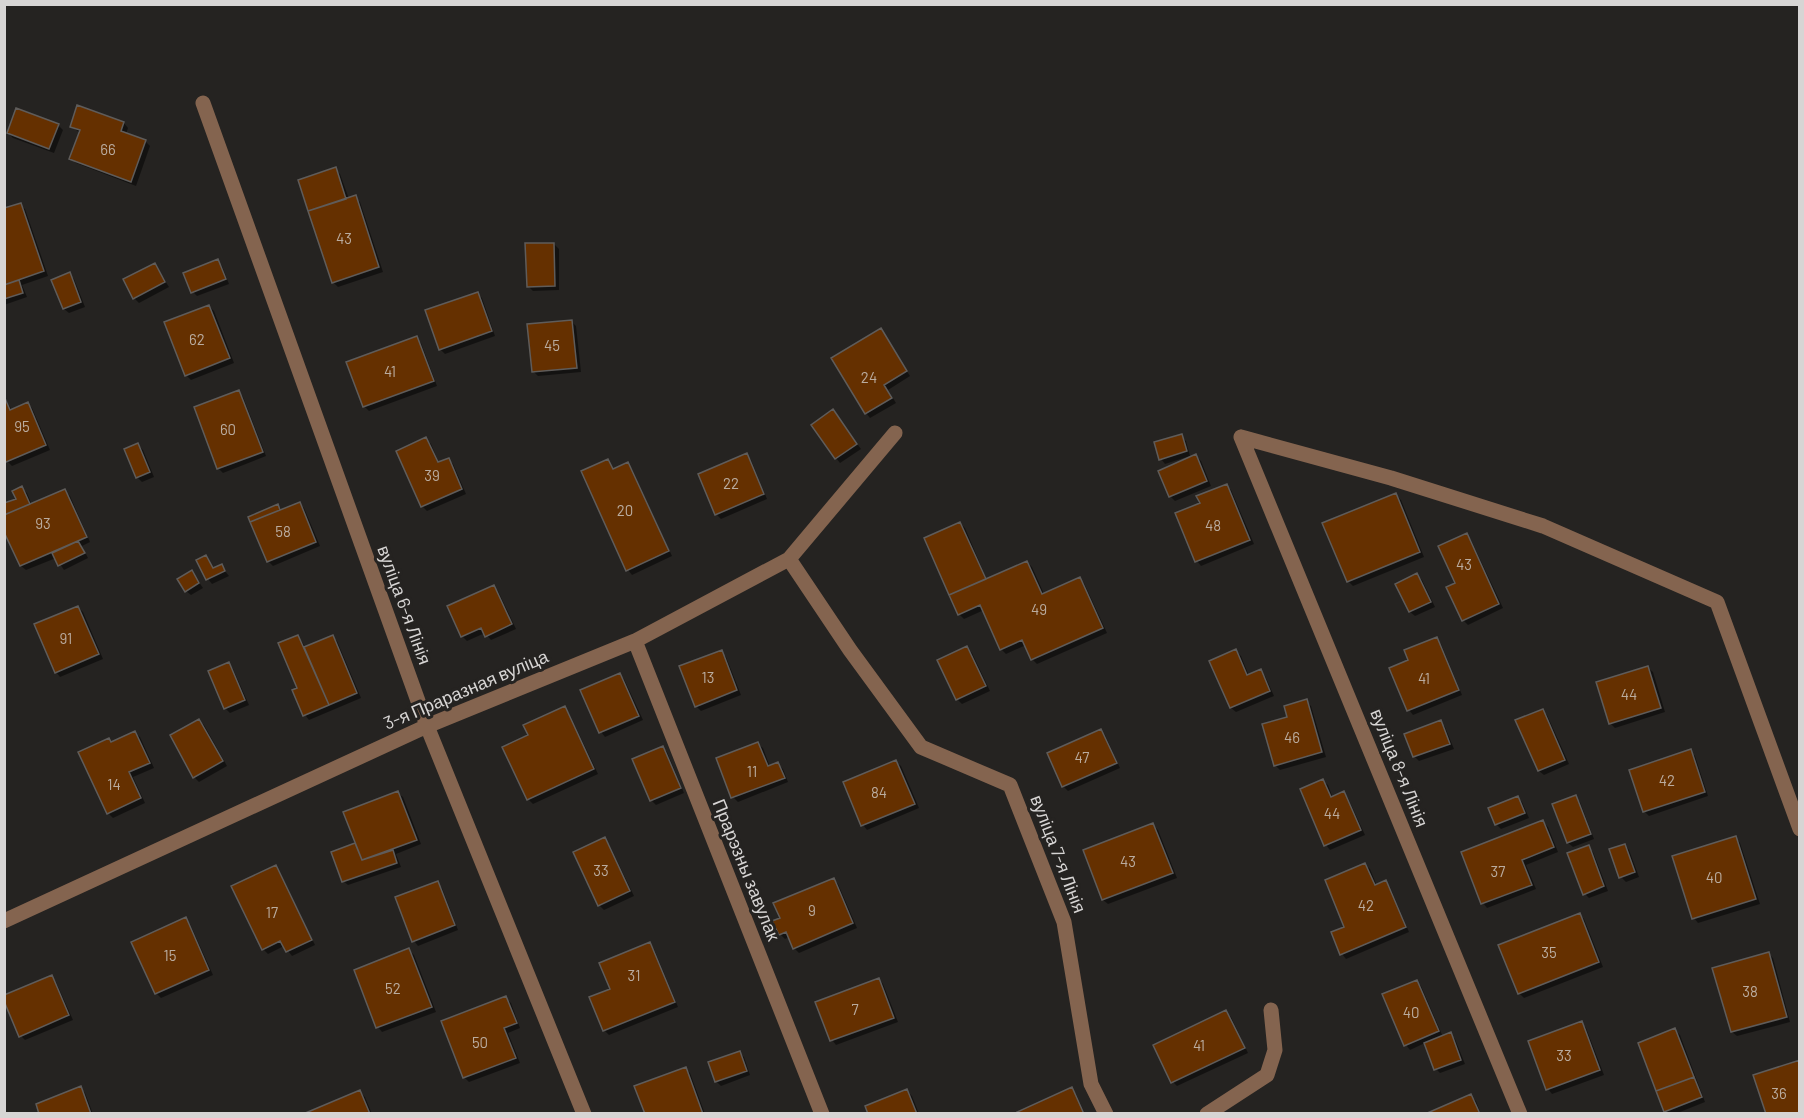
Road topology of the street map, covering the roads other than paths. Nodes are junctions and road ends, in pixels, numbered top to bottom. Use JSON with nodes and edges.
{"nodes":[{"id":1,"x":203,"y":103,"type":"dead end"},
{"id":2,"x":895,"y":433,"type":"dead end"},
{"id":3,"x":789,"y":559,"type":"junction"},
{"id":4,"x":635,"y":641,"type":"junction"},
{"id":5,"x":427,"y":726,"type":"junction"},
{"id":6,"x":1800,"y":828,"type":"edge"},
{"id":7,"x":4,"y":921,"type":"edge"},
{"id":8,"x":1271,"y":1010,"type":"dead end"},
{"id":9,"x":584,"y":1113,"type":"edge"},
{"id":10,"x":822,"y":1113,"type":"edge"},
{"id":11,"x":1107,"y":1113,"type":"edge"},
{"id":12,"x":1207,"y":1113,"type":"edge"},
{"id":13,"x":1520,"y":1113,"type":"edge"}],
"edges":[{"from":1,"to":5,"type":"street","name":"вуліца 6-я Лінія"},
{"from":2,"to":3,"type":"street","name":"3-я Праразная вуліца"},
{"from":3,"to":4,"type":"street","name":"3-я Праразная вуліца"},
{"from":3,"to":11,"type":"street","name":"вуліца 7-я Лінія"},
{"from":4,"to":5,"type":"street","name":"3-я Праразная вуліца"},
{"from":4,"to":10,"type":"street","name":"Прарэзны завулак"},
{"from":5,"to":7,"type":"street","name":"3-я Праразная вуліца"},
{"from":5,"to":9,"type":"street","name":"вуліца 6-я Лінія"},
{"from":6,"to":13,"type":"street","name":"вуліца 8-я Лінія"},
{"from":8,"to":12,"type":"street"}]}
